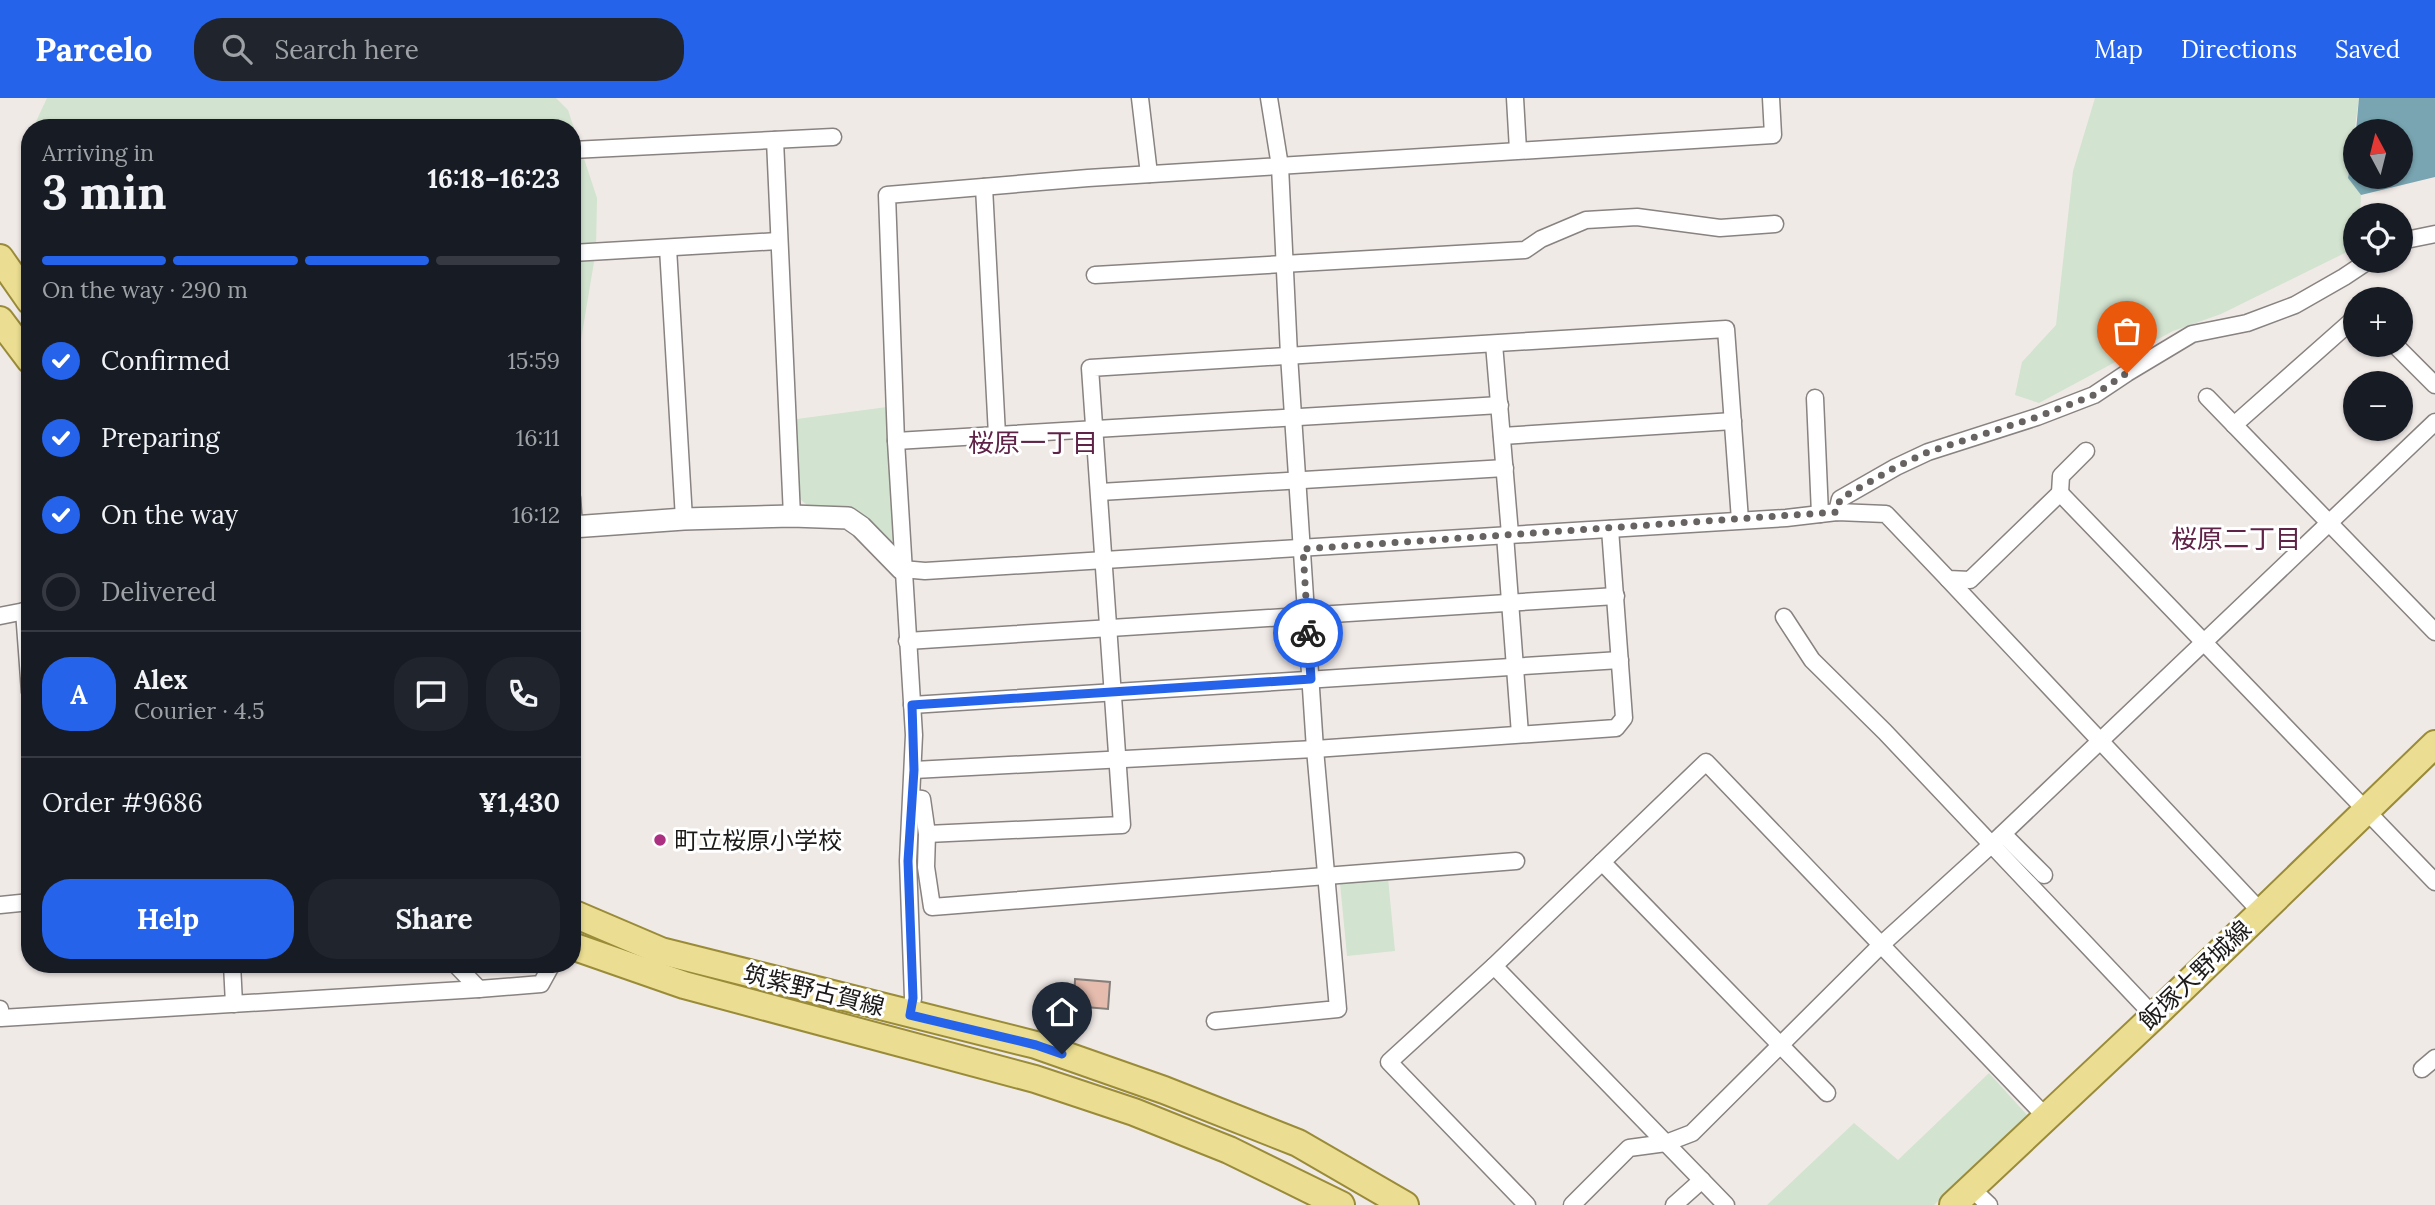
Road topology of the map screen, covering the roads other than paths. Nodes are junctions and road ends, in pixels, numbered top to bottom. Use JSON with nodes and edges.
{"nodes":[{"id":1,"x":1140,"y":98,"type":"edge"},
{"id":2,"x":1269,"y":98,"type":"edge"},
{"id":3,"x":1515,"y":98,"type":"edge"},
{"id":4,"x":1771,"y":98,"type":"edge"},
{"id":5,"x":833,"y":137,"type":"dead end"},
{"id":6,"x":775,"y":140,"type":"junction"},
{"id":7,"x":581,"y":150,"type":"edge"},
{"id":8,"x":1518,"y":150,"type":"junction"},
{"id":9,"x":1280,"y":166,"type":"junction"},
{"id":10,"x":1149,"y":174,"type":"junction"},
{"id":11,"x":984,"y":187,"type":"junction"},
{"id":12,"x":1775,"y":224,"type":"dead end"},
{"id":13,"x":2435,"y":234,"type":"edge"},
{"id":14,"x":2413,"y":239,"type":"edge"},
{"id":15,"x":778,"y":241,"type":"junction"},
{"id":16,"x":668,"y":248,"type":"junction"},
{"id":17,"x":581,"y":253,"type":"edge"},
{"id":18,"x":0,"y":258,"type":"edge"},
{"id":19,"x":1284,"y":263,"type":"junction"},
{"id":20,"x":2350,"y":273,"type":"edge"},
{"id":21,"x":1095,"y":275,"type":"dead end"},
{"id":22,"x":21,"y":288,"type":"edge"},
{"id":23,"x":0,"y":320,"type":"edge"},
{"id":24,"x":2343,"y":329,"type":"edge"},
{"id":25,"x":1494,"y":344,"type":"junction"},
{"id":26,"x":21,"y":348,"type":"edge"},
{"id":27,"x":1289,"y":355,"type":"junction"},
{"id":28,"x":2407,"y":357,"type":"edge"},
{"id":29,"x":2435,"y":385,"type":"edge"},
{"id":30,"x":2207,"y":397,"type":"dead end"},
{"id":31,"x":1815,"y":398,"type":"dead end"},
{"id":32,"x":1500,"y":405,"type":"junction"},
{"id":33,"x":1294,"y":419,"type":"junction"},
{"id":34,"x":1733,"y":421,"type":"junction"},
{"id":35,"x":2435,"y":422,"type":"edge"},
{"id":36,"x":2234,"y":425,"type":"junction"},
{"id":37,"x":1095,"y":430,"type":"junction"},
{"id":38,"x":997,"y":435,"type":"junction"},
{"id":39,"x":1502,"y":436,"type":"junction"},
{"id":40,"x":896,"y":441,"type":"junction"},
{"id":41,"x":2087,"y":452,"type":"dead end"},
{"id":42,"x":1505,"y":468,"type":"junction"},
{"id":43,"x":1298,"y":480,"type":"junction"},
{"id":44,"x":1100,"y":492,"type":"junction"},
{"id":45,"x":2060,"y":493,"type":"junction"},
{"id":46,"x":1837,"y":512,"type":"junction"},
{"id":47,"x":1820,"y":514,"type":"junction"},
{"id":48,"x":792,"y":516,"type":"junction"},
{"id":49,"x":684,"y":519,"type":"junction"},
{"id":50,"x":1740,"y":520,"type":"junction"},
{"id":51,"x":2329,"y":522,"type":"junction"},
{"id":52,"x":581,"y":526,"type":"edge"},
{"id":53,"x":1610,"y":529,"type":"junction"},
{"id":54,"x":1508,"y":534,"type":"junction"},
{"id":55,"x":1303,"y":549,"type":"junction"},
{"id":56,"x":1105,"y":562,"type":"junction"},
{"id":57,"x":902,"y":569,"type":"junction"},
{"id":58,"x":1948,"y":579,"type":"junction"},
{"id":59,"x":1616,"y":596,"type":"junction"},
{"id":60,"x":1509,"y":603,"type":"junction"},
{"id":61,"x":21,"y":611,"type":"edge"},
{"id":62,"x":0,"y":616,"type":"edge"},
{"id":63,"x":1307,"y":617,"type":"junction"},
{"id":64,"x":1784,"y":617,"type":"dead end"},
{"id":65,"x":1109,"y":629,"type":"junction"},
{"id":66,"x":2435,"y":632,"type":"edge"},
{"id":67,"x":907,"y":641,"type":"junction"},
{"id":68,"x":2204,"y":642,"type":"junction"},
{"id":69,"x":1620,"y":660,"type":"junction"},
{"id":70,"x":1514,"y":666,"type":"junction"},
{"id":71,"x":1311,"y":679,"type":"junction"},
{"id":72,"x":1113,"y":692,"type":"junction"},
{"id":73,"x":912,"y":705,"type":"junction"},
{"id":74,"x":1520,"y":734,"type":"junction"},
{"id":75,"x":2099,"y":742,"type":"junction"},
{"id":76,"x":2435,"y":744,"type":"edge"},
{"id":77,"x":1315,"y":749,"type":"junction"},
{"id":78,"x":1118,"y":759,"type":"junction"},
{"id":79,"x":914,"y":770,"type":"junction"},
{"id":80,"x":912,"y":798,"type":"junction"},
{"id":81,"x":2365,"y":810,"type":"junction"},
{"id":82,"x":927,"y":834,"type":"junction"},
{"id":83,"x":1997,"y":839,"type":"junction"},
{"id":84,"x":1516,"y":861,"type":"dead end"},
{"id":85,"x":1602,"y":862,"type":"junction"},
{"id":86,"x":1326,"y":875,"type":"junction"},
{"id":87,"x":2044,"y":876,"type":"dead end"},
{"id":88,"x":2435,"y":882,"type":"edge"},
{"id":89,"x":21,"y":903,"type":"edge"},
{"id":90,"x":0,"y":905,"type":"edge"},
{"id":91,"x":2261,"y":912,"type":"junction"},
{"id":92,"x":581,"y":917,"type":"edge"},
{"id":93,"x":1882,"y":944,"type":"junction"},
{"id":94,"x":581,"y":949,"type":"edge"},
{"id":95,"x":1494,"y":966,"type":"junction"},
{"id":96,"x":232,"y":973,"type":"edge"},
{"id":97,"x":464,"y":973,"type":"edge"},
{"id":98,"x":547,"y":973,"type":"edge"},
{"id":99,"x":479,"y":989,"type":"junction"},
{"id":100,"x":234,"y":1004,"type":"junction"},
{"id":101,"x":0,"y":1009,"type":"edge"},
{"id":102,"x":910,"y":1015,"type":"junction"},
{"id":103,"x":2154,"y":1016,"type":"junction"},
{"id":104,"x":1215,"y":1021,"type":"dead end"},
{"id":105,"x":1780,"y":1045,"type":"junction"},
{"id":106,"x":2435,"y":1058,"type":"edge"},
{"id":107,"x":2422,"y":1069,"type":"dead end"},
{"id":108,"x":1827,"y":1093,"type":"dead end"},
{"id":109,"x":2046,"y":1117,"type":"junction"},
{"id":110,"x":1666,"y":1143,"type":"junction"},
{"id":111,"x":1702,"y":1180,"type":"junction"},
{"id":112,"x":1971,"y":1199,"type":"edge"},
{"id":113,"x":1341,"y":1205,"type":"edge"},
{"id":114,"x":1405,"y":1205,"type":"edge"},
{"id":115,"x":1527,"y":1205,"type":"edge"},
{"id":116,"x":1572,"y":1205,"type":"edge"},
{"id":117,"x":1674,"y":1205,"type":"edge"},
{"id":118,"x":1726,"y":1205,"type":"edge"}],
"edges":[{"from":1,"to":10,"type":"street"},
{"from":2,"to":9,"type":"street"},
{"from":3,"to":8,"type":"street"},
{"from":4,"to":8,"type":"street"},
{"from":5,"to":6,"type":"street"},
{"from":6,"to":7,"type":"street"},
{"from":6,"to":15,"type":"street"},
{"from":8,"to":9,"type":"street"},
{"from":9,"to":10,"type":"street"},
{"from":9,"to":19,"type":"street"},
{"from":10,"to":11,"type":"street"},
{"from":11,"to":38,"type":"street"},
{"from":11,"to":40,"type":"street"},
{"from":12,"to":19,"type":"street"},
{"from":13,"to":14,"type":"street"},
{"from":15,"to":16,"type":"street"},
{"from":15,"to":48,"type":"street"},
{"from":16,"to":17,"type":"street"},
{"from":16,"to":49,"type":"street"},
{"from":18,"to":22,"type":"main road"},
{"from":19,"to":21,"type":"street"},
{"from":19,"to":27,"type":"street"},
{"from":20,"to":46,"type":"street"},
{"from":23,"to":26,"type":"main road"},
{"from":24,"to":36,"type":"street"},
{"from":25,"to":27,"type":"street"},
{"from":25,"to":32,"type":"street"},
{"from":25,"to":34,"type":"street"},
{"from":27,"to":33,"type":"street"},
{"from":27,"to":37,"type":"street"},
{"from":28,"to":29,"type":"street"},
{"from":30,"to":36,"type":"street"},
{"from":31,"to":47,"type":"street"},
{"from":32,"to":33,"type":"street"},
{"from":32,"to":39,"type":"street"},
{"from":33,"to":37,"type":"street"},
{"from":33,"to":43,"type":"street"},
{"from":34,"to":39,"type":"street"},
{"from":34,"to":50,"type":"street"},
{"from":35,"to":51,"type":"street"},
{"from":36,"to":51,"type":"street"},
{"from":37,"to":38,"type":"street"},
{"from":37,"to":44,"type":"street"},
{"from":38,"to":40,"type":"street"},
{"from":39,"to":42,"type":"street"},
{"from":40,"to":57,"type":"street"},
{"from":41,"to":45,"type":"street"},
{"from":42,"to":43,"type":"street"},
{"from":42,"to":54,"type":"street"},
{"from":43,"to":44,"type":"street"},
{"from":43,"to":55,"type":"street"},
{"from":44,"to":56,"type":"street"},
{"from":45,"to":58,"type":"street"},
{"from":45,"to":68,"type":"street"},
{"from":46,"to":47,"type":"street"},
{"from":46,"to":58,"type":"street"},
{"from":47,"to":50,"type":"street"},
{"from":48,"to":49,"type":"street"},
{"from":48,"to":57,"type":"street"},
{"from":49,"to":52,"type":"street"},
{"from":50,"to":53,"type":"street"},
{"from":51,"to":66,"type":"street"},
{"from":51,"to":68,"type":"street"},
{"from":53,"to":54,"type":"street"},
{"from":53,"to":59,"type":"street"},
{"from":54,"to":55,"type":"street"},
{"from":54,"to":60,"type":"street"},
{"from":55,"to":56,"type":"street"},
{"from":55,"to":63,"type":"street"},
{"from":56,"to":57,"type":"street"},
{"from":56,"to":65,"type":"street"},
{"from":57,"to":67,"type":"street"},
{"from":58,"to":75,"type":"street"},
{"from":59,"to":60,"type":"street"},
{"from":59,"to":69,"type":"street"},
{"from":60,"to":63,"type":"street"},
{"from":60,"to":70,"type":"street"},
{"from":61,"to":62,"type":"street"},
{"from":63,"to":65,"type":"street"},
{"from":63,"to":71,"type":"street"},
{"from":64,"to":83,"type":"street"},
{"from":65,"to":67,"type":"street"},
{"from":65,"to":72,"type":"street"},
{"from":67,"to":73,"type":"street"},
{"from":68,"to":75,"type":"street"},
{"from":68,"to":81,"type":"street"},
{"from":69,"to":70,"type":"street"},
{"from":69,"to":74,"type":"street"},
{"from":70,"to":71,"type":"street"},
{"from":70,"to":74,"type":"street"},
{"from":71,"to":72,"type":"street"},
{"from":71,"to":77,"type":"street"},
{"from":72,"to":73,"type":"street"},
{"from":72,"to":78,"type":"street"},
{"from":73,"to":79,"type":"street"},
{"from":74,"to":77,"type":"street"},
{"from":75,"to":83,"type":"street"},
{"from":75,"to":91,"type":"street"},
{"from":76,"to":81,"type":"main road","name":"飯塚大野城線"},
{"from":77,"to":78,"type":"street"},
{"from":77,"to":86,"type":"street"},
{"from":78,"to":79,"type":"street"},
{"from":78,"to":82,"type":"street"},
{"from":79,"to":80,"type":"street"},
{"from":80,"to":82,"type":"street"},
{"from":80,"to":102,"type":"street"},
{"from":81,"to":88,"type":"street"},
{"from":81,"to":91,"type":"main road","name":"飯塚大野城線"},
{"from":82,"to":86,"type":"street"},
{"from":83,"to":87,"type":"street"},
{"from":83,"to":93,"type":"street"},
{"from":83,"to":103,"type":"street"},
{"from":84,"to":86,"type":"street"},
{"from":85,"to":93,"type":"street"},
{"from":85,"to":95,"type":"street"},
{"from":85,"to":105,"type":"street"},
{"from":86,"to":104,"type":"street"},
{"from":89,"to":90,"type":"street"},
{"from":91,"to":103,"type":"main road","name":"飯塚大野城線"},
{"from":92,"to":102,"type":"main road","name":"筑紫野古賀線"},
{"from":93,"to":105,"type":"street"},
{"from":93,"to":109,"type":"street"},
{"from":94,"to":113,"type":"main road","name":"筑紫野古賀線"},
{"from":95,"to":110,"type":"street"},
{"from":95,"to":115,"type":"street"},
{"from":96,"to":100,"type":"street"},
{"from":97,"to":99,"type":"street"},
{"from":98,"to":99,"type":"street"},
{"from":99,"to":100,"type":"street"},
{"from":100,"to":101,"type":"street"},
{"from":102,"to":114,"type":"main road","name":"筑紫野古賀線"},
{"from":103,"to":109,"type":"main road","name":"飯塚大野城線"},
{"from":105,"to":108,"type":"street"},
{"from":105,"to":110,"type":"street"},
{"from":106,"to":107,"type":"street"},
{"from":109,"to":112,"type":"main road","name":"飯塚大野城線"},
{"from":110,"to":111,"type":"street"},
{"from":110,"to":116,"type":"street"},
{"from":111,"to":117,"type":"street"},
{"from":111,"to":118,"type":"street"}]}
